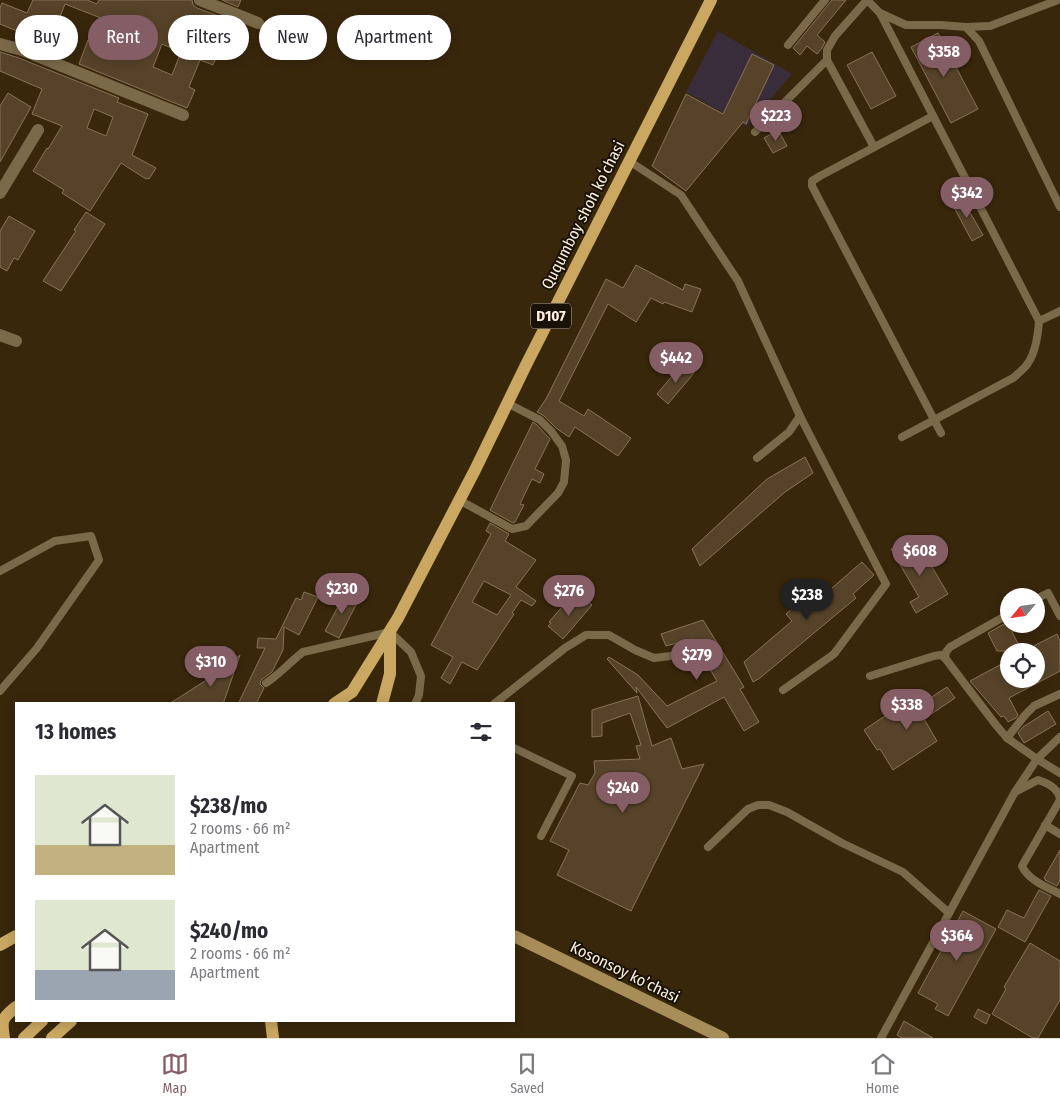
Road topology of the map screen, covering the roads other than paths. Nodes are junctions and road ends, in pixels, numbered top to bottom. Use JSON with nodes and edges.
{"nodes":[{"id":1,"x":200,"y":0,"type":"edge"},
{"id":2,"x":711,"y":0,"type":"edge"},
{"id":3,"x":825,"y":0,"type":"edge"},
{"id":4,"x":1058,"y":0,"type":"edge"},
{"id":5,"x":880,"y":13,"type":"junction"},
{"id":6,"x":258,"y":24,"type":"dead end"},
{"id":7,"x":966,"y":27,"type":"junction"},
{"id":8,"x":0,"y":44,"type":"edge"},
{"id":9,"x":788,"y":45,"type":"dead end"},
{"id":10,"x":827,"y":60,"type":"junction"},
{"id":11,"x":183,"y":115,"type":"dead end"},
{"id":12,"x":933,"y":116,"type":"junction"},
{"id":13,"x":38,"y":130,"type":"dead end"},
{"id":14,"x":755,"y":132,"type":"dead end"},
{"id":15,"x":874,"y":147,"type":"junction"},
{"id":16,"x":629,"y":161,"type":"junction"},
{"id":17,"x":0,"y":193,"type":"edge"},
{"id":18,"x":1060,"y":207,"type":"edge"},
{"id":19,"x":1060,"y":311,"type":"edge"},
{"id":20,"x":1039,"y":321,"type":"junction"},
{"id":21,"x":0,"y":335,"type":"edge"},
{"id":22,"x":16,"y":341,"type":"dead end"},
{"id":23,"x":507,"y":403,"type":"junction"},
{"id":24,"x":800,"y":416,"type":"junction"},
{"id":25,"x":934,"y":420,"type":"junction"},
{"id":26,"x":942,"y":433,"type":"dead end"},
{"id":27,"x":902,"y":437,"type":"dead end"},
{"id":28,"x":757,"y":458,"type":"dead end"},
{"id":29,"x":459,"y":500,"type":"junction"},
{"id":30,"x":0,"y":571,"type":"edge"},
{"id":31,"x":1045,"y":594,"type":"edge"},
{"id":32,"x":1060,"y":616,"type":"edge"},
{"id":33,"x":1000,"y":619,"type":"edge"},
{"id":34,"x":390,"y":632,"type":"junction"},
{"id":35,"x":679,"y":655,"type":"dead end"},
{"id":36,"x":945,"y":658,"type":"junction"},
{"id":37,"x":870,"y":676,"type":"dead end"},
{"id":38,"x":266,"y":683,"type":"dead end"},
{"id":39,"x":784,"y":690,"type":"dead end"},
{"id":40,"x":0,"y":691,"type":"edge"},
{"id":41,"x":1060,"y":694,"type":"edge"},
{"id":42,"x":347,"y":698,"type":"edge"},
{"id":43,"x":383,"y":702,"type":"edge"},
{"id":44,"x":415,"y":702,"type":"edge"},
{"id":45,"x":497,"y":702,"type":"edge"},
{"id":46,"x":1060,"y":737,"type":"edge"},
{"id":47,"x":1007,"y":738,"type":"junction"},
{"id":48,"x":515,"y":748,"type":"edge"},
{"id":49,"x":1037,"y":759,"type":"junction"},
{"id":50,"x":1060,"y":773,"type":"edge"},
{"id":51,"x":1015,"y":792,"type":"junction"},
{"id":52,"x":1060,"y":800,"type":"edge"},
{"id":53,"x":1046,"y":825,"type":"junction"},
{"id":54,"x":1060,"y":834,"type":"edge"},
{"id":55,"x":541,"y":836,"type":"dead end"},
{"id":56,"x":708,"y":847,"type":"dead end"},
{"id":57,"x":1060,"y":894,"type":"edge"},
{"id":58,"x":949,"y":913,"type":"junction"},
{"id":59,"x":515,"y":936,"type":"edge"},
{"id":60,"x":15,"y":937,"type":"edge"},
{"id":61,"x":0,"y":945,"type":"edge"},
{"id":62,"x":15,"y":1008,"type":"edge"},
{"id":63,"x":41,"y":1022,"type":"edge"},
{"id":64,"x":70,"y":1022,"type":"edge"},
{"id":65,"x":271,"y":1022,"type":"edge"},
{"id":66,"x":4,"y":1038,"type":"edge"},
{"id":67,"x":24,"y":1038,"type":"edge"},
{"id":68,"x":52,"y":1038,"type":"edge"},
{"id":69,"x":273,"y":1038,"type":"edge"},
{"id":70,"x":722,"y":1038,"type":"edge"},
{"id":71,"x":881,"y":1038,"type":"edge"}],
"edges":[{"from":1,"to":6,"type":"street"},
{"from":2,"to":16,"type":"main road","name":"Ququmboy shoh koʻchasi","number":"D107"},
{"from":3,"to":9,"type":"lane"},
{"from":4,"to":7,"type":"lane"},
{"from":5,"to":7,"type":"lane"},
{"from":5,"to":10,"type":"lane"},
{"from":5,"to":12,"type":"lane"},
{"from":7,"to":18,"type":"lane"},
{"from":8,"to":11,"type":"street"},
{"from":10,"to":14,"type":"lane"},
{"from":10,"to":15,"type":"lane"},
{"from":12,"to":15,"type":"lane"},
{"from":12,"to":20,"type":"lane"},
{"from":13,"to":17,"type":"street"},
{"from":15,"to":25,"type":"lane"},
{"from":16,"to":23,"type":"main road","name":"Ququmboy shoh koʻchasi","number":"D107"},
{"from":16,"to":24,"type":"lane"},
{"from":19,"to":20,"type":"lane"},
{"from":20,"to":25,"type":"lane"},
{"from":21,"to":22,"type":"street"},
{"from":23,"to":29,"type":"main road","name":"Ququmboy shoh koʻchasi","number":"D107"},
{"from":23,"to":29,"type":"lane"},
{"from":24,"to":28,"type":"lane"},
{"from":24,"to":39,"type":"lane"},
{"from":25,"to":26,"type":"lane"},
{"from":25,"to":27,"type":"lane"},
{"from":29,"to":34,"type":"main road","name":"Ququmboy shoh koʻchasi","number":"D107"},
{"from":30,"to":40,"type":"lane"},
{"from":31,"to":32,"type":"lane"},
{"from":33,"to":36,"type":"lane"},
{"from":34,"to":38,"type":"lane"},
{"from":34,"to":42,"type":"main road","number":"D107"},
{"from":34,"to":43,"type":"main road"},
{"from":34,"to":44,"type":"lane"},
{"from":35,"to":45,"type":"lane"},
{"from":36,"to":37,"type":"lane"},
{"from":36,"to":47,"type":"lane"},
{"from":41,"to":47,"type":"lane"},
{"from":46,"to":49,"type":"lane"},
{"from":47,"to":49,"type":"lane"},
{"from":48,"to":55,"type":"lane"},
{"from":49,"to":50,"type":"lane"},
{"from":49,"to":51,"type":"lane"},
{"from":51,"to":52,"type":"lane"},
{"from":51,"to":58,"type":"lane"},
{"from":52,"to":53,"type":"lane"},
{"from":53,"to":54,"type":"lane"},
{"from":53,"to":57,"type":"lane"},
{"from":56,"to":58,"type":"lane"},
{"from":58,"to":71,"type":"lane"},
{"from":59,"to":70,"type":"main road","name":"Kosonsoy ko’chasi"},
{"from":60,"to":61,"type":"main road"},
{"from":62,"to":66,"type":"main road"},
{"from":63,"to":67,"type":"main road"},
{"from":64,"to":68,"type":"main road"},
{"from":65,"to":69,"type":"main road"}]}
